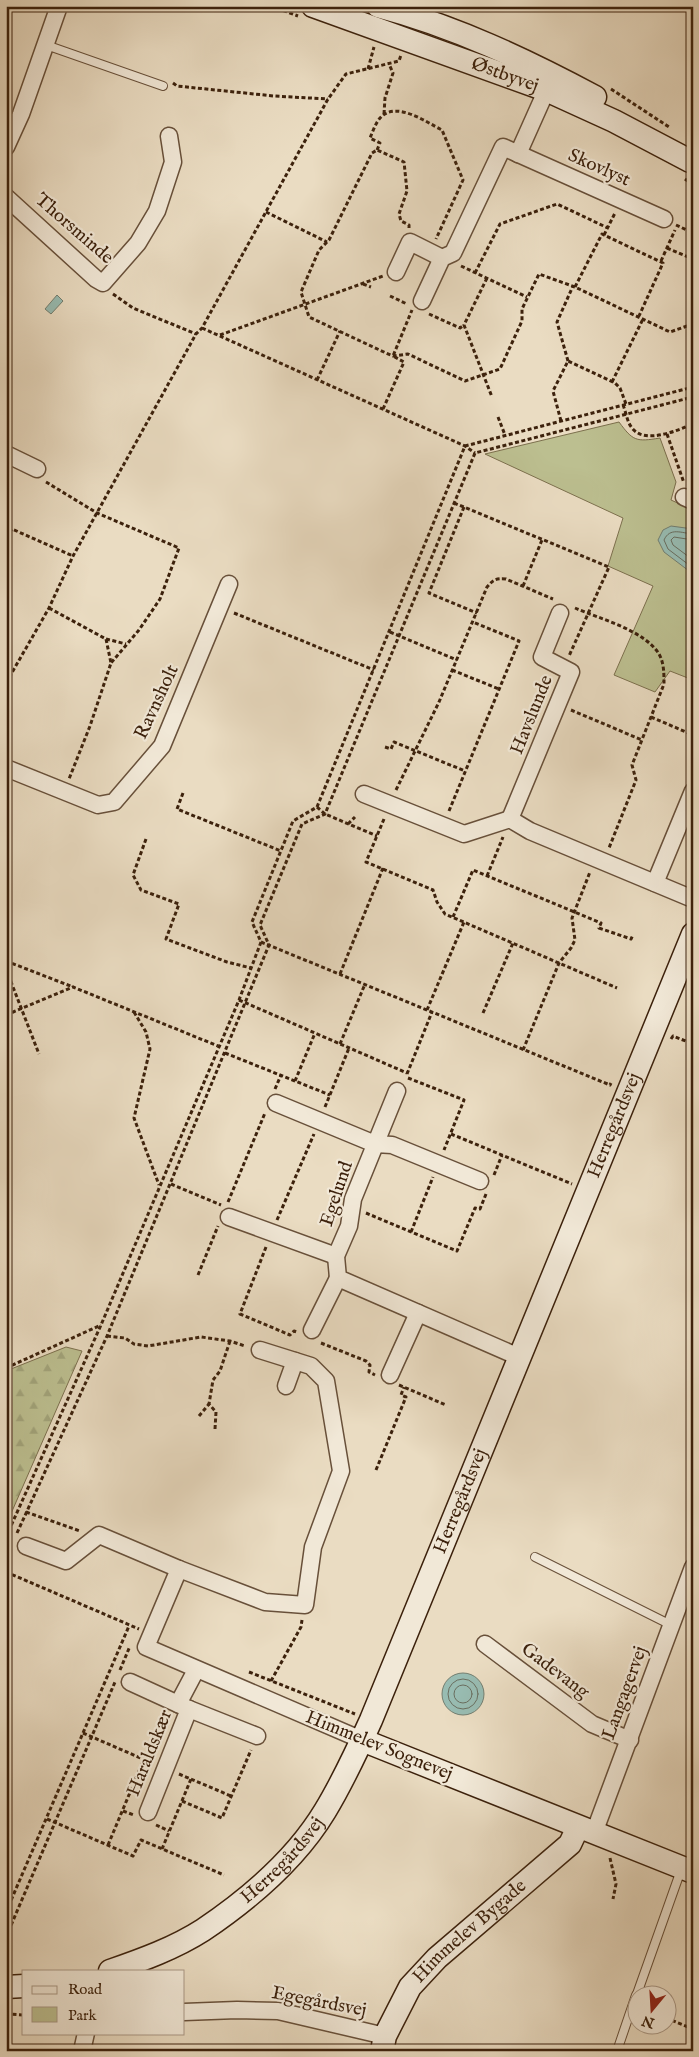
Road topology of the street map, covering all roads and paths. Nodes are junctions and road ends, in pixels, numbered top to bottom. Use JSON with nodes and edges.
{"nodes":[{"id":1,"x":59,"y":6,"type":"edge"},
{"id":2,"x":313,"y":6,"type":"edge"},
{"id":3,"x":378,"y":6,"type":"edge"},
{"id":4,"x":400,"y":9,"type":"edge"},
{"id":5,"x":399,"y":37,"type":"junction"},
{"id":6,"x":46,"y":45,"type":"junction"},
{"id":7,"x":390,"y":64,"type":"junction"},
{"id":8,"x":171,"y":81,"type":"dead end"},
{"id":9,"x":550,"y":82,"type":"junction"},
{"id":10,"x":163,"y":86,"type":"dead end"},
{"id":11,"x":328,"y":99,"type":"junction"},
{"id":12,"x":384,"y":115,"type":"junction"},
{"id":13,"x":169,"y":136,"type":"dead end"},
{"id":14,"x":6,"y":147,"type":"edge"},
{"id":15,"x":377,"y":150,"type":"dead end"},
{"id":16,"x":518,"y":154,"type":"junction"},
{"id":17,"x":691,"y":162,"type":"edge"},
{"id":18,"x":6,"y":197,"type":"edge"},
{"id":19,"x":622,"y":201,"type":"junction"},
{"id":20,"x":266,"y":212,"type":"junction"},
{"id":21,"x":671,"y":222,"type":"joint"},
{"id":22,"x":608,"y":228,"type":"junction"},
{"id":23,"x":604,"y":235,"type":"junction"},
{"id":24,"x":327,"y":242,"type":"dead end"},
{"id":25,"x":667,"y":248,"type":"junction"},
{"id":26,"x":436,"y":255,"type":"junction"},
{"id":27,"x":693,"y":259,"type":"edge"},
{"id":28,"x":661,"y":261,"type":"junction"},
{"id":29,"x":396,"y":272,"type":"joint"},
{"id":30,"x":475,"y":273,"type":"junction"},
{"id":31,"x":487,"y":278,"type":"junction"},
{"id":32,"x":103,"y":283,"type":"junction"},
{"id":33,"x":363,"y":284,"type":"junction"},
{"id":34,"x":371,"y":287,"type":"dead end"},
{"id":35,"x":527,"y":297,"type":"dead end"},
{"id":36,"x":422,"y":301,"type":"joint"},
{"id":37,"x":639,"y":316,"type":"dead end"},
{"id":38,"x":644,"y":319,"type":"dead end"},
{"id":39,"x":202,"y":328,"type":"junction"},
{"id":40,"x":340,"y":331,"type":"dead end"},
{"id":41,"x":196,"y":334,"type":"junction"},
{"id":42,"x":220,"y":335,"type":"junction"},
{"id":43,"x":568,"y":361,"type":"junction"},
{"id":44,"x":317,"y":380,"type":"junction"},
{"id":45,"x":612,"y":382,"type":"junction"},
{"id":46,"x":693,"y":387,"type":"edge"},
{"id":47,"x":492,"y":397,"type":"dead end"},
{"id":48,"x":693,"y":397,"type":"edge"},
{"id":49,"x":625,"y":405,"type":"junction"},
{"id":50,"x":383,"y":409,"type":"junction"},
{"id":51,"x":627,"y":415,"type":"junction"},
{"id":52,"x":498,"y":417,"type":"dead end"},
{"id":53,"x":561,"y":421,"type":"junction"},
{"id":54,"x":693,"y":424,"type":"edge"},
{"id":55,"x":667,"y":434,"type":"junction"},
{"id":56,"x":505,"y":435,"type":"junction"},
{"id":57,"x":465,"y":446,"type":"junction"},
{"id":58,"x":6,"y":454,"type":"edge"},
{"id":59,"x":475,"y":454,"type":"junction"},
{"id":60,"x":37,"y":469,"type":"joint"},
{"id":61,"x":689,"y":499,"type":"edge"},
{"id":62,"x":454,"y":503,"type":"junction"},
{"id":63,"x":464,"y":508,"type":"junction"},
{"id":64,"x":97,"y":513,"type":"junction"},
{"id":65,"x":6,"y":538,"type":"edge"},
{"id":66,"x":542,"y":540,"type":"junction"},
{"id":67,"x":73,"y":556,"type":"junction"},
{"id":68,"x":229,"y":584,"type":"dead end"},
{"id":69,"x":523,"y":586,"type":"dead end"},
{"id":70,"x":220,"y":607,"type":"junction"},
{"id":71,"x":50,"y":608,"type":"junction"},
{"id":72,"x":477,"y":612,"type":"dead end"},
{"id":73,"x":560,"y":612,"type":"dead end"},
{"id":74,"x":473,"y":622,"type":"dead end"},
{"id":75,"x":390,"y":632,"type":"junction"},
{"id":76,"x":399,"y":636,"type":"junction"},
{"id":77,"x":106,"y":639,"type":"junction"},
{"id":78,"x":126,"y":644,"type":"junction"},
{"id":79,"x":457,"y":660,"type":"dead end"},
{"id":80,"x":111,"y":663,"type":"junction"},
{"id":81,"x":374,"y":670,"type":"junction"},
{"id":82,"x":452,"y":670,"type":"dead end"},
{"id":83,"x":571,"y":672,"type":"junction"},
{"id":84,"x":6,"y":683,"type":"edge"},
{"id":85,"x":499,"y":689,"type":"junction"},
{"id":86,"x":558,"y":704,"type":"junction"},
{"id":87,"x":651,"y":717,"type":"dead end"},
{"id":88,"x":693,"y":735,"type":"edge"},
{"id":89,"x":642,"y":740,"type":"dead end"},
{"id":90,"x":385,"y":748,"type":"dead end"},
{"id":91,"x":473,"y":752,"type":"junction"},
{"id":92,"x":478,"y":755,"type":"dead end"},
{"id":93,"x":6,"y":768,"type":"edge"},
{"id":94,"x":466,"y":771,"type":"junction"},
{"id":95,"x":64,"y":791,"type":"junction"},
{"id":96,"x":693,"y":791,"type":"edge"},
{"id":97,"x":183,"y":793,"type":"dead end"},
{"id":98,"x":364,"y":794,"type":"dead end"},
{"id":99,"x":317,"y":807,"type":"junction"},
{"id":100,"x":325,"y":814,"type":"junction"},
{"id":101,"x":355,"y":817,"type":"dead end"},
{"id":102,"x":510,"y":819,"type":"junction"},
{"id":103,"x":348,"y":824,"type":"junction"},
{"id":104,"x":443,"y":826,"type":"junction"},
{"id":105,"x":377,"y":836,"type":"dead end"},
{"id":106,"x":146,"y":839,"type":"dead end"},
{"id":107,"x":281,"y":850,"type":"junction"},
{"id":108,"x":595,"y":858,"type":"junction"},
{"id":109,"x":383,"y":868,"type":"dead end"},
{"id":110,"x":487,"y":876,"type":"junction"},
{"id":111,"x":510,"y":880,"type":"dead end"},
{"id":112,"x":655,"y":883,"type":"junction"},
{"id":113,"x":508,"y":885,"type":"junction"},
{"id":114,"x":693,"y":899,"type":"edge"},
{"id":115,"x":574,"y":913,"type":"junction"},
{"id":116,"x":453,"y":918,"type":"dead end"},
{"id":117,"x":464,"y":922,"type":"dead end"},
{"id":118,"x":693,"y":934,"type":"edge"},
{"id":119,"x":633,"y":935,"type":"dead end"},
{"id":120,"x":261,"y":942,"type":"junction"},
{"id":121,"x":513,"y":943,"type":"dead end"},
{"id":122,"x":269,"y":945,"type":"junction"},
{"id":123,"x":6,"y":961,"type":"edge"},
{"id":124,"x":251,"y":968,"type":"junction"},
{"id":125,"x":6,"y":969,"type":"edge"},
{"id":126,"x":340,"y":974,"type":"junction"},
{"id":127,"x":365,"y":984,"type":"junction"},
{"id":128,"x":73,"y":987,"type":"junction"},
{"id":129,"x":239,"y":1000,"type":"junction"},
{"id":130,"x":246,"y":1003,"type":"junction"},
{"id":131,"x":22,"y":1009,"type":"junction"},
{"id":132,"x":427,"y":1010,"type":"junction"},
{"id":133,"x":133,"y":1011,"type":"junction"},
{"id":134,"x":432,"y":1012,"type":"junction"},
{"id":135,"x":483,"y":1013,"type":"dead end"},
{"id":136,"x":6,"y":1015,"type":"edge"},
{"id":137,"x":316,"y":1033,"type":"junction"},
{"id":138,"x":340,"y":1044,"type":"junction"},
{"id":139,"x":219,"y":1046,"type":"junction"},
{"id":140,"x":349,"y":1048,"type":"junction"},
{"id":141,"x":523,"y":1050,"type":"junction"},
{"id":142,"x":225,"y":1053,"type":"junction"},
{"id":143,"x":39,"y":1054,"type":"dead end"},
{"id":144,"x":281,"y":1075,"type":"junction"},
{"id":145,"x":403,"y":1080,"type":"junction"},
{"id":146,"x":295,"y":1081,"type":"junction"},
{"id":147,"x":630,"y":1086,"type":"junction"},
{"id":148,"x":330,"y":1095,"type":"junction"},
{"id":149,"x":272,"y":1102,"type":"junction"},
{"id":150,"x":319,"y":1121,"type":"junction"},
{"id":151,"x":451,"y":1134,"type":"junction"},
{"id":152,"x":376,"y":1144,"type":"junction"},
{"id":153,"x":502,"y":1155,"type":"junction"},
{"id":154,"x":438,"y":1164,"type":"junction"},
{"id":155,"x":171,"y":1184,"type":"junction"},
{"id":156,"x":486,"y":1185,"type":"junction"},
{"id":157,"x":159,"y":1186,"type":"junction"},
{"id":158,"x":586,"y":1191,"type":"junction"},
{"id":159,"x":352,"y":1207,"type":"junction"},
{"id":160,"x":224,"y":1220,"type":"joint"},
{"id":161,"x":411,"y":1232,"type":"junction"},
{"id":162,"x":336,"y":1256,"type":"junction"},
{"id":163,"x":198,"y":1275,"type":"dead end"},
{"id":164,"x":338,"y":1278,"type":"junction"},
{"id":165,"x":418,"y":1313,"type":"junction"},
{"id":166,"x":101,"y":1325,"type":"junction"},
{"id":167,"x":312,"y":1330,"type":"dead end"},
{"id":168,"x":107,"y":1336,"type":"junction"},
{"id":169,"x":230,"y":1341,"type":"junction"},
{"id":170,"x":260,"y":1350,"type":"joint"},
{"id":171,"x":519,"y":1357,"type":"junction"},
{"id":172,"x":295,"y":1362,"type":"junction"},
{"id":173,"x":6,"y":1368,"type":"edge"},
{"id":174,"x":390,"y":1375,"type":"dead end"},
{"id":175,"x":407,"y":1379,"type":"dead end"},
{"id":176,"x":286,"y":1386,"type":"dead end"},
{"id":177,"x":209,"y":1404,"type":"junction"},
{"id":178,"x":199,"y":1416,"type":"dead end"},
{"id":179,"x":215,"y":1429,"type":"dead end"},
{"id":180,"x":376,"y":1470,"type":"dead end"},
{"id":181,"x":26,"y":1512,"type":"junction"},
{"id":182,"x":99,"y":1535,"type":"junction"},
{"id":183,"x":6,"y":1537,"type":"edge"},
{"id":184,"x":26,"y":1546,"type":"dead end"},
{"id":185,"x":6,"y":1556,"type":"edge"},
{"id":186,"x":535,"y":1557,"type":"dead end"},
{"id":187,"x":693,"y":1567,"type":"edge"},
{"id":188,"x":179,"y":1568,"type":"junction"},
{"id":189,"x":305,"y":1605,"type":"junction"},
{"id":190,"x":671,"y":1625,"type":"junction"},
{"id":191,"x":129,"y":1626,"type":"dead end"},
{"id":192,"x":134,"y":1638,"type":"dead end"},
{"id":193,"x":485,"y":1644,"type":"dead end"},
{"id":194,"x":196,"y":1670,"type":"junction"},
{"id":195,"x":272,"y":1681,"type":"dead end"},
{"id":196,"x":130,"y":1682,"type":"dead end"},
{"id":197,"x":184,"y":1706,"type":"junction"},
{"id":198,"x":83,"y":1733,"type":"junction"},
{"id":199,"x":257,"y":1736,"type":"joint"},
{"id":200,"x":92,"y":1737,"type":"junction"},
{"id":201,"x":362,"y":1740,"type":"junction"},
{"id":202,"x":630,"y":1740,"type":"junction"},
{"id":203,"x":144,"y":1759,"type":"junction"},
{"id":204,"x":165,"y":1768,"type":"junction"},
{"id":205,"x":191,"y":1779,"type":"junction"},
{"id":206,"x":231,"y":1796,"type":"junction"},
{"id":207,"x":182,"y":1801,"type":"junction"},
{"id":208,"x":148,"y":1812,"type":"dead end"},
{"id":209,"x":47,"y":1819,"type":"junction"},
{"id":210,"x":55,"y":1822,"type":"junction"},
{"id":211,"x":594,"y":1833,"type":"junction"},
{"id":212,"x":108,"y":1845,"type":"junction"},
{"id":213,"x":162,"y":1849,"type":"junction"},
{"id":214,"x":687,"y":1870,"type":"edge"},
{"id":215,"x":224,"y":1875,"type":"dead end"},
{"id":216,"x":613,"y":1899,"type":"dead end"},
{"id":217,"x":7,"y":1910,"type":"edge"},
{"id":218,"x":6,"y":1938,"type":"edge"},
{"id":219,"x":113,"y":1970,"type":"edge"},
{"id":220,"x":641,"y":1984,"type":"edge"},
{"id":221,"x":22,"y":1986,"type":"edge"},
{"id":222,"x":6,"y":1987,"type":"edge"},
{"id":223,"x":185,"y":2012,"type":"edge"},
{"id":224,"x":6,"y":2014,"type":"edge"},
{"id":225,"x":22,"y":2015,"type":"edge"},
{"id":226,"x":676,"y":2022,"type":"edge"},
{"id":227,"x":626,"y":2026,"type":"edge"},
{"id":228,"x":693,"y":2029,"type":"edge"},
{"id":229,"x":86,"y":2034,"type":"edge"},
{"id":230,"x":384,"y":2043,"type":"edge"},
{"id":231,"x":82,"y":2051,"type":"edge"},
{"id":232,"x":617,"y":2051,"type":"edge"}],
"edges":[{"from":1,"to":6,"type":"street"},
{"from":2,"to":5,"type":"street","name":"Østbyvej"},
{"from":3,"to":4,"type":"street","name":"Østbyvej"},
{"from":4,"to":5,"type":"street"},
{"from":4,"to":9,"type":"street","name":"Østbyvej"},
{"from":5,"to":7,"type":"path"},
{"from":5,"to":9,"type":"street","name":"Østbyvej"},
{"from":6,"to":10,"type":"lane"},
{"from":6,"to":14,"type":"street"},
{"from":7,"to":11,"type":"path"},
{"from":7,"to":12,"type":"path"},
{"from":8,"to":11,"type":"path"},
{"from":9,"to":16,"type":"street"},
{"from":9,"to":17,"type":"street","name":"Østbyvej"},
{"from":11,"to":20,"type":"path"},
{"from":12,"to":15,"type":"path"},
{"from":12,"to":26,"type":"path"},
{"from":13,"to":32,"type":"street","name":"Thorsminde"},
{"from":16,"to":19,"type":"street","name":"Skovlyst"},
{"from":16,"to":26,"type":"street","name":"Skovlyst"},
{"from":18,"to":32,"type":"street","name":"Thorsminde"},
{"from":19,"to":21,"type":"street","name":"Skovlyst"},
{"from":19,"to":22,"type":"path"},
{"from":20,"to":24,"type":"path"},
{"from":20,"to":39,"type":"path"},
{"from":21,"to":25,"type":"path"},
{"from":22,"to":23,"type":"path"},
{"from":22,"to":30,"type":"path"},
{"from":23,"to":28,"type":"path"},
{"from":23,"to":43,"type":"path"},
{"from":25,"to":27,"type":"path"},
{"from":25,"to":28,"type":"path"},
{"from":26,"to":29,"type":"street"},
{"from":26,"to":30,"type":"path"},
{"from":26,"to":36,"type":"street","name":"Skovlyst"},
{"from":28,"to":37,"type":"path"},
{"from":29,"to":33,"type":"path"},
{"from":30,"to":31,"type":"path"},
{"from":31,"to":35,"type":"path"},
{"from":31,"to":47,"type":"path"},
{"from":32,"to":41,"type":"path"},
{"from":33,"to":34,"type":"path"},
{"from":33,"to":42,"type":"path"},
{"from":36,"to":50,"type":"path"},
{"from":38,"to":45,"type":"path"},
{"from":39,"to":41,"type":"path"},
{"from":39,"to":42,"type":"path"},
{"from":40,"to":44,"type":"path"},
{"from":41,"to":64,"type":"path"},
{"from":42,"to":44,"type":"path"},
{"from":43,"to":45,"type":"path"},
{"from":43,"to":53,"type":"path"},
{"from":44,"to":50,"type":"path"},
{"from":45,"to":49,"type":"path"},
{"from":46,"to":49,"type":"path"},
{"from":48,"to":51,"type":"path"},
{"from":49,"to":51,"type":"path"},
{"from":49,"to":53,"type":"path"},
{"from":50,"to":57,"type":"path"},
{"from":51,"to":55,"type":"path"},
{"from":51,"to":59,"type":"path"},
{"from":52,"to":56,"type":"path"},
{"from":53,"to":56,"type":"path"},
{"from":54,"to":55,"type":"path"},
{"from":55,"to":61,"type":"path"},
{"from":56,"to":57,"type":"path"},
{"from":57,"to":59,"type":"path"},
{"from":57,"to":75,"type":"path"},
{"from":58,"to":60,"type":"street"},
{"from":59,"to":62,"type":"path"},
{"from":60,"to":64,"type":"path"},
{"from":62,"to":63,"type":"path"},
{"from":62,"to":76,"type":"path"},
{"from":63,"to":66,"type":"path"},
{"from":63,"to":72,"type":"path"},
{"from":64,"to":67,"type":"path"},
{"from":64,"to":78,"type":"path"},
{"from":65,"to":67,"type":"path"},
{"from":66,"to":69,"type":"path"},
{"from":66,"to":83,"type":"path"},
{"from":67,"to":71,"type":"path"},
{"from":68,"to":70,"type":"street","name":"Ravnsholt"},
{"from":70,"to":81,"type":"path"},
{"from":70,"to":95,"type":"street","name":"Ravnsholt"},
{"from":71,"to":77,"type":"path"},
{"from":71,"to":84,"type":"path"},
{"from":73,"to":83,"type":"street","name":"Havslunde"},
{"from":74,"to":85,"type":"path"},
{"from":75,"to":76,"type":"path"},
{"from":75,"to":81,"type":"path"},
{"from":76,"to":79,"type":"path"},
{"from":76,"to":100,"type":"path"},
{"from":77,"to":78,"type":"path"},
{"from":77,"to":80,"type":"path"},
{"from":78,"to":80,"type":"path"},
{"from":80,"to":95,"type":"path"},
{"from":81,"to":99,"type":"path"},
{"from":82,"to":85,"type":"path"},
{"from":83,"to":86,"type":"street","name":"Havslunde"},
{"from":85,"to":91,"type":"path"},
{"from":86,"to":89,"type":"path"},
{"from":86,"to":102,"type":"street","name":"Havslunde"},
{"from":87,"to":88,"type":"path"},
{"from":90,"to":94,"type":"path"},
{"from":91,"to":92,"type":"path"},
{"from":91,"to":94,"type":"path"},
{"from":93,"to":95,"type":"street","name":"Ravnsholt"},
{"from":94,"to":104,"type":"path"},
{"from":96,"to":112,"type":"street"},
{"from":97,"to":107,"type":"path"},
{"from":98,"to":104,"type":"street"},
{"from":99,"to":100,"type":"path"},
{"from":99,"to":107,"type":"path"},
{"from":100,"to":103,"type":"path"},
{"from":100,"to":122,"type":"path"},
{"from":101,"to":103,"type":"path"},
{"from":102,"to":104,"type":"street"},
{"from":102,"to":108,"type":"street"},
{"from":102,"to":110,"type":"path"},
{"from":103,"to":105,"type":"path"},
{"from":106,"to":124,"type":"path"},
{"from":107,"to":120,"type":"path"},
{"from":108,"to":112,"type":"street"},
{"from":108,"to":115,"type":"path"},
{"from":109,"to":126,"type":"path"},
{"from":110,"to":113,"type":"path"},
{"from":110,"to":116,"type":"path"},
{"from":111,"to":113,"type":"path"},
{"from":112,"to":114,"type":"street"},
{"from":113,"to":115,"type":"path"},
{"from":115,"to":119,"type":"path"},
{"from":115,"to":141,"type":"path"},
{"from":117,"to":132,"type":"path"},
{"from":118,"to":147,"type":"street","name":"Herregårdsvej"},
{"from":120,"to":122,"type":"path"},
{"from":120,"to":124,"type":"path"},
{"from":121,"to":135,"type":"path"},
{"from":122,"to":126,"type":"path"},
{"from":122,"to":130,"type":"path"},
{"from":123,"to":128,"type":"path"},
{"from":124,"to":129,"type":"path"},
{"from":125,"to":131,"type":"path"},
{"from":126,"to":127,"type":"path"},
{"from":127,"to":132,"type":"path"},
{"from":127,"to":138,"type":"path"},
{"from":128,"to":131,"type":"path"},
{"from":128,"to":133,"type":"path"},
{"from":129,"to":130,"type":"path"},
{"from":129,"to":139,"type":"path"},
{"from":130,"to":137,"type":"path"},
{"from":130,"to":142,"type":"path"},
{"from":131,"to":136,"type":"path"},
{"from":131,"to":143,"type":"path"},
{"from":132,"to":134,"type":"path"},
{"from":133,"to":139,"type":"path"},
{"from":133,"to":157,"type":"path"},
{"from":134,"to":141,"type":"path"},
{"from":134,"to":145,"type":"path"},
{"from":137,"to":138,"type":"path"},
{"from":137,"to":146,"type":"path"},
{"from":138,"to":140,"type":"path"},
{"from":139,"to":157,"type":"path"},
{"from":140,"to":145,"type":"path"},
{"from":140,"to":148,"type":"path"},
{"from":141,"to":147,"type":"path"},
{"from":142,"to":144,"type":"path"},
{"from":142,"to":155,"type":"path"},
{"from":144,"to":146,"type":"path"},
{"from":144,"to":149,"type":"path"},
{"from":145,"to":151,"type":"path"},
{"from":145,"to":152,"type":"street","name":"Egelund"},
{"from":146,"to":148,"type":"path"},
{"from":147,"to":158,"type":"street","name":"Herregårdsvej"},
{"from":148,"to":150,"type":"path"},
{"from":149,"to":150,"type":"street","name":"Egelund"},
{"from":149,"to":155,"type":"path"},
{"from":150,"to":152,"type":"street","name":"Egelund"},
{"from":151,"to":153,"type":"path"},
{"from":151,"to":154,"type":"path"},
{"from":152,"to":154,"type":"street","name":"Egelund"},
{"from":152,"to":159,"type":"street","name":"Egelund"},
{"from":153,"to":156,"type":"path"},
{"from":153,"to":158,"type":"path"},
{"from":154,"to":156,"type":"street","name":"Egelund"},
{"from":154,"to":161,"type":"path"},
{"from":155,"to":168,"type":"path"},
{"from":156,"to":161,"type":"path"},
{"from":157,"to":166,"type":"path"},
{"from":158,"to":171,"type":"street","name":"Herregårdsvej"},
{"from":159,"to":161,"type":"path"},
{"from":159,"to":162,"type":"street","name":"Egelund"},
{"from":160,"to":162,"type":"street","name":"Egelund"},
{"from":160,"to":163,"type":"path"},
{"from":162,"to":164,"type":"street","name":"Egelund"},
{"from":164,"to":165,"type":"street"},
{"from":164,"to":167,"type":"street"},
{"from":165,"to":171,"type":"street"},
{"from":165,"to":174,"type":"street"},
{"from":166,"to":173,"type":"path"},
{"from":166,"to":183,"type":"path"},
{"from":168,"to":169,"type":"path"},
{"from":168,"to":181,"type":"path"},
{"from":169,"to":170,"type":"path"},
{"from":169,"to":177,"type":"path"},
{"from":170,"to":172,"type":"street"},
{"from":171,"to":201,"type":"street","name":"Herregårdsvej"},
{"from":172,"to":176,"type":"street"},
{"from":172,"to":189,"type":"street"},
{"from":175,"to":180,"type":"path"},
{"from":177,"to":178,"type":"path"},
{"from":177,"to":179,"type":"path"},
{"from":181,"to":182,"type":"path"},
{"from":181,"to":185,"type":"path"},
{"from":182,"to":184,"type":"street"},
{"from":182,"to":188,"type":"street"},
{"from":186,"to":190,"type":"lane"},
{"from":187,"to":190,"type":"street","name":"Langagervej"},
{"from":188,"to":189,"type":"street"},
{"from":188,"to":194,"type":"street","name":"Himmelev Sognevej"},
{"from":189,"to":195,"type":"path"},
{"from":190,"to":202,"type":"street","name":"Langagervej"},
{"from":191,"to":198,"type":"path"},
{"from":192,"to":200,"type":"path"},
{"from":193,"to":202,"type":"street","name":"Gadevang"},
{"from":194,"to":197,"type":"street","name":"Haraldskær"},
{"from":194,"to":201,"type":"street","name":"Himmelev Sognevej"},
{"from":196,"to":197,"type":"street","name":"Haraldskær"},
{"from":197,"to":199,"type":"street","name":"Haraldskær"},
{"from":197,"to":204,"type":"street","name":"Haraldskær"},
{"from":198,"to":200,"type":"path"},
{"from":198,"to":209,"type":"path"},
{"from":199,"to":206,"type":"path"},
{"from":200,"to":203,"type":"path"},
{"from":200,"to":210,"type":"path"},
{"from":201,"to":211,"type":"street","name":"Himmelev Sognevej"},
{"from":201,"to":219,"type":"street","name":"Herregårdsvej"},
{"from":202,"to":211,"type":"street","name":"Langagervej"},
{"from":203,"to":204,"type":"path"},
{"from":203,"to":212,"type":"path"},
{"from":204,"to":205,"type":"path"},
{"from":204,"to":208,"type":"street","name":"Haraldskær"},
{"from":205,"to":206,"type":"path"},
{"from":205,"to":207,"type":"path"},
{"from":206,"to":207,"type":"path"},
{"from":207,"to":213,"type":"path"},
{"from":209,"to":210,"type":"path"},
{"from":209,"to":217,"type":"path"},
{"from":210,"to":212,"type":"path"},
{"from":210,"to":218,"type":"path"},
{"from":211,"to":214,"type":"street","name":"Himmelev Sognevej"},
{"from":211,"to":216,"type":"path"},
{"from":211,"to":230,"type":"street","name":"Himmelev Bygade"},
{"from":212,"to":213,"type":"path"},
{"from":213,"to":215,"type":"path"},
{"from":214,"to":220,"type":"lane"},
{"from":221,"to":222,"type":"street"},
{"from":223,"to":230,"type":"street","name":"Egegårdsvej"},
{"from":224,"to":225,"type":"path"},
{"from":226,"to":228,"type":"path"},
{"from":227,"to":232,"type":"lane"},
{"from":229,"to":231,"type":"street"}]}
